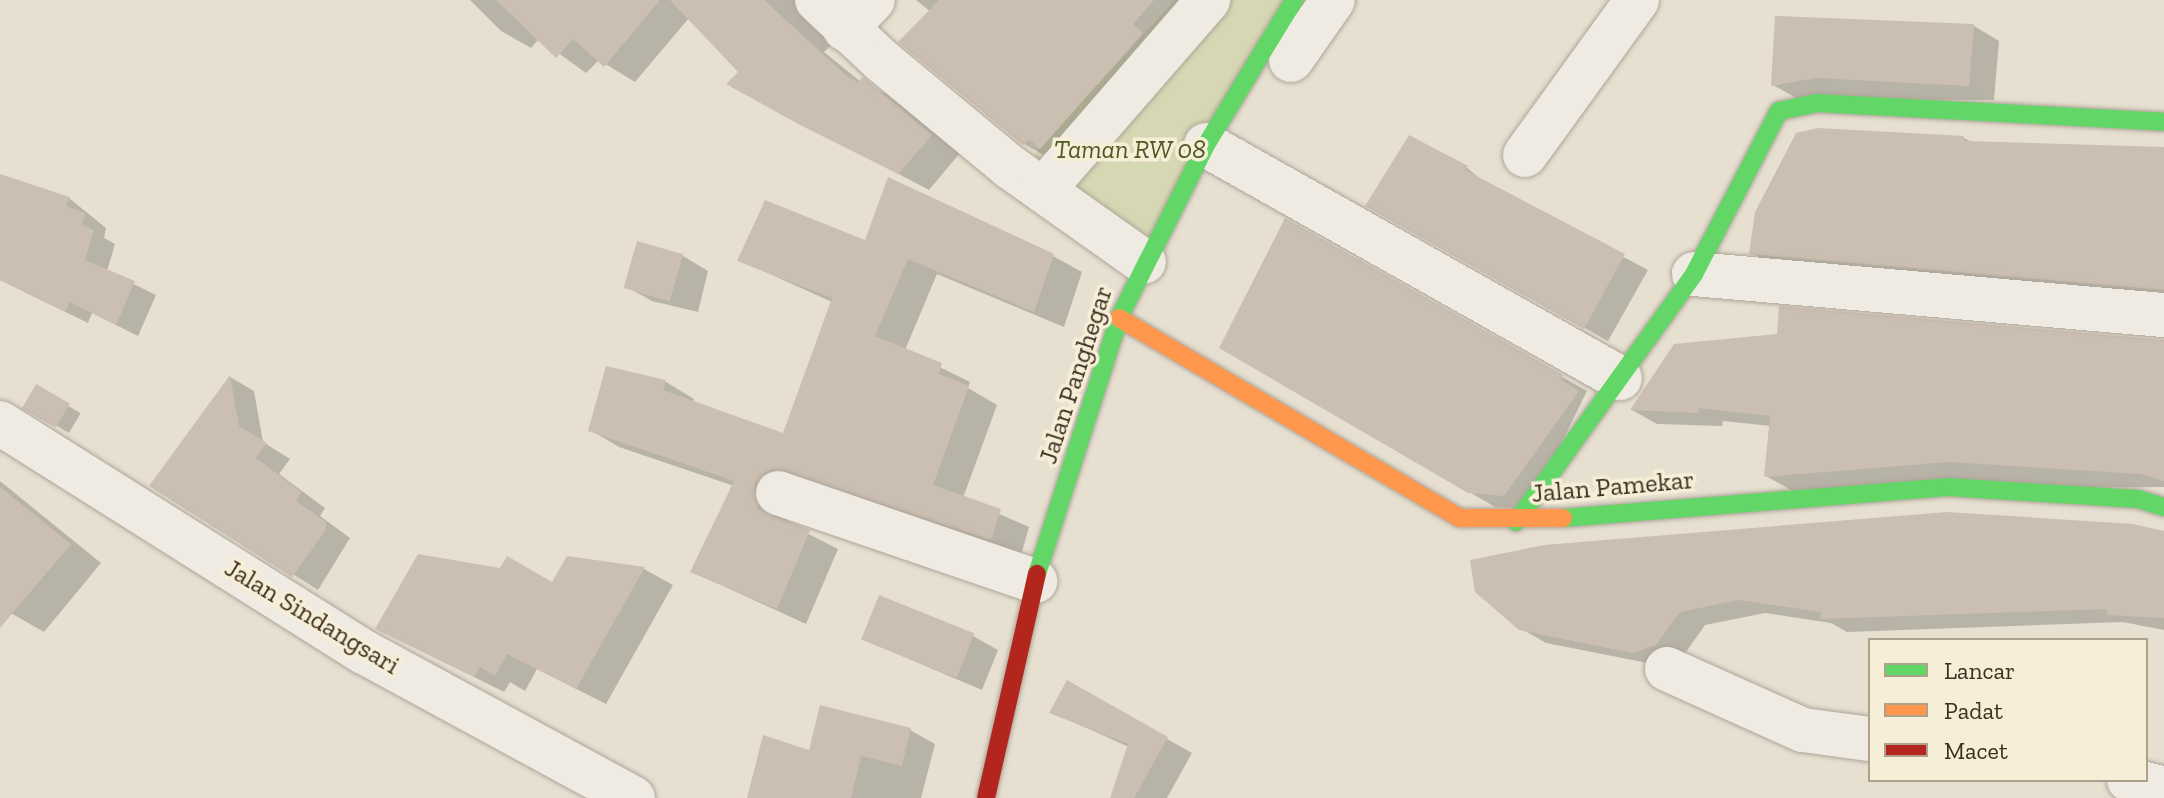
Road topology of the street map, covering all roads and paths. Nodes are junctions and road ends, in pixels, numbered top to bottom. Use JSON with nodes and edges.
{"nodes":[{"id":1,"x":1208,"y":0,"type":"edge"},
{"id":2,"x":1294,"y":0,"type":"edge"},
{"id":3,"x":1333,"y":0,"type":"edge"},
{"id":4,"x":1637,"y":0,"type":"edge"},
{"id":5,"x":845,"y":10,"type":"edge"},
{"id":6,"x":1291,"y":60,"type":"dead end"},
{"id":7,"x":2164,"y":122,"type":"edge"},
{"id":8,"x":1206,"y":145,"type":"junction"},
{"id":9,"x":1525,"y":155,"type":"dead end"},
{"id":10,"x":1043,"y":190,"type":"junction"},
{"id":11,"x":1144,"y":262,"type":"junction"},
{"id":12,"x":1694,"y":274,"type":"junction"},
{"id":13,"x":2164,"y":315,"type":"edge"},
{"id":14,"x":1119,"y":318,"type":"junction"},
{"id":15,"x":1620,"y":378,"type":"junction"},
{"id":16,"x":0,"y":423,"type":"edge"},
{"id":17,"x":778,"y":493,"type":"dead end"},
{"id":18,"x":2164,"y":507,"type":"edge"},
{"id":19,"x":1516,"y":522,"type":"junction"},
{"id":20,"x":1035,"y":581,"type":"junction"},
{"id":21,"x":1667,"y":669,"type":"dead end"},
{"id":22,"x":1868,"y":739,"type":"edge"},
{"id":23,"x":2137,"y":782,"type":"edge"},
{"id":24,"x":2164,"y":789,"type":"edge"},
{"id":25,"x":633,"y":798,"type":"edge"},
{"id":26,"x":986,"y":798,"type":"edge"}],
"edges":[{"from":1,"to":10,"type":"street"},
{"from":2,"to":8,"type":"street","name":"Jalan Panghegar"},
{"from":3,"to":6,"type":"street"},
{"from":4,"to":9,"type":"street"},
{"from":5,"to":10,"type":"street"},
{"from":7,"to":12,"type":"street"},
{"from":8,"to":11,"type":"street","name":"Jalan Panghegar"},
{"from":8,"to":15,"type":"street"},
{"from":10,"to":11,"type":"street"},
{"from":11,"to":14,"type":"street","name":"Jalan Panghegar"},
{"from":12,"to":13,"type":"street"},
{"from":12,"to":15,"type":"street"},
{"from":14,"to":19,"type":"street","name":"Jalan Pamekar"},
{"from":14,"to":20,"type":"street","name":"Jalan Panghegar"},
{"from":15,"to":19,"type":"street"},
{"from":16,"to":25,"type":"street","name":"Jalan Sindangsari"},
{"from":17,"to":20,"type":"street"},
{"from":18,"to":19,"type":"street","name":"Jalan Pamekar"},
{"from":20,"to":26,"type":"street","name":"Jalan Panghegar"},
{"from":21,"to":22,"type":"street"},
{"from":23,"to":24,"type":"street"}]}
